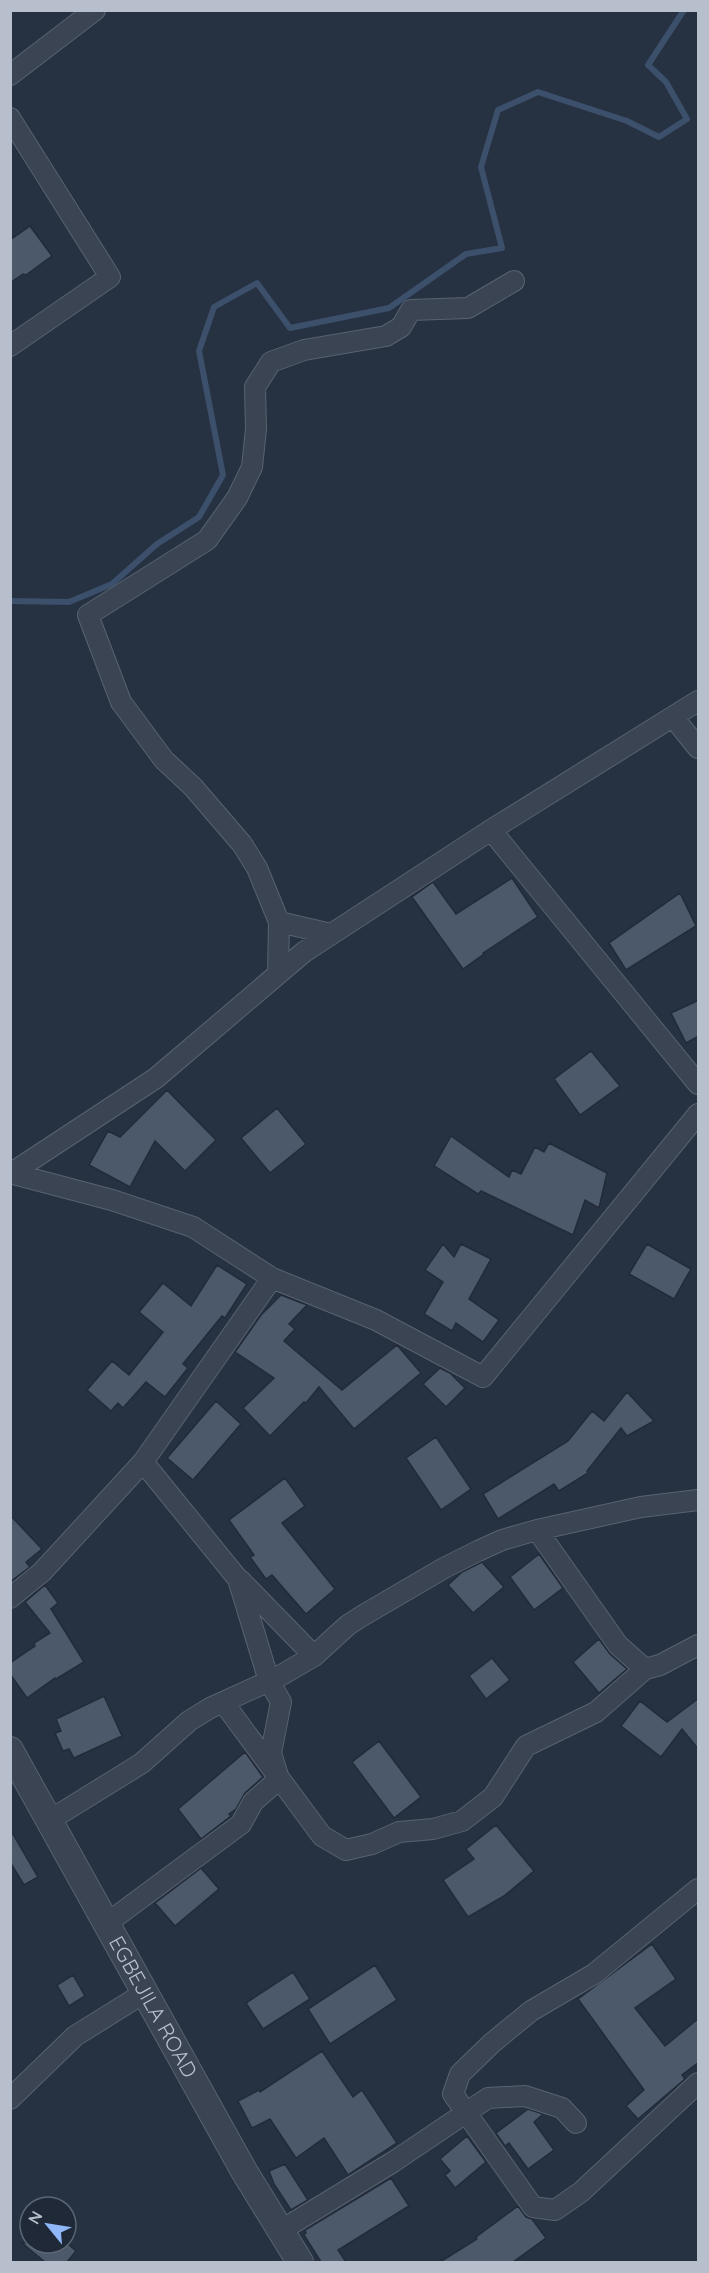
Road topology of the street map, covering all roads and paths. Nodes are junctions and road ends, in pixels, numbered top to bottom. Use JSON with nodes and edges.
{"nodes":[{"id":1,"x":95,"y":10,"type":"edge"},
{"id":2,"x":10,"y":75,"type":"edge"},
{"id":3,"x":10,"y":118,"type":"edge"},
{"id":4,"x":514,"y":281,"type":"dead end"},
{"id":5,"x":10,"y":346,"type":"edge"},
{"id":6,"x":699,"y":700,"type":"edge"},
{"id":7,"x":673,"y":717,"type":"junction"},
{"id":8,"x":699,"y":748,"type":"edge"},
{"id":9,"x":491,"y":830,"type":"junction"},
{"id":10,"x":279,"y":922,"type":"junction"},
{"id":11,"x":332,"y":934,"type":"junction"},
{"id":12,"x":278,"y":974,"type":"junction"},
{"id":13,"x":699,"y":1084,"type":"edge"},
{"id":14,"x":699,"y":1114,"type":"edge"},
{"id":15,"x":11,"y":1173,"type":"edge"},
{"id":16,"x":272,"y":1278,"type":"junction"},
{"id":17,"x":143,"y":1462,"type":"junction"},
{"id":18,"x":699,"y":1500,"type":"edge"},
{"id":19,"x":537,"y":1530,"type":"junction"},
{"id":20,"x":238,"y":1579,"type":"junction"},
{"id":21,"x":10,"y":1598,"type":"edge"},
{"id":22,"x":699,"y":1645,"type":"edge"},
{"id":23,"x":314,"y":1656,"type":"junction"},
{"id":24,"x":645,"y":1669,"type":"junction"},
{"id":25,"x":269,"y":1681,"type":"junction"},
{"id":26,"x":223,"y":1702,"type":"junction"},
{"id":27,"x":10,"y":1750,"type":"edge"},
{"id":28,"x":279,"y":1779,"type":"junction"},
{"id":29,"x":50,"y":1820,"type":"junction"},
{"id":30,"x":699,"y":1889,"type":"edge"},
{"id":31,"x":106,"y":1924,"type":"junction"},
{"id":32,"x":144,"y":1993,"type":"junction"},
{"id":33,"x":699,"y":2082,"type":"edge"},
{"id":34,"x":10,"y":2099,"type":"edge"},
{"id":35,"x":466,"y":2113,"type":"junction"},
{"id":36,"x":576,"y":2123,"type":"dead end"},
{"id":37,"x":280,"y":2230,"type":"junction"},
{"id":38,"x":300,"y":2262,"type":"edge"}],
"edges":[{"from":1,"to":2,"type":"street"},
{"from":3,"to":5,"type":"street"},
{"from":4,"to":10,"type":"street"},
{"from":6,"to":7,"type":"street"},
{"from":7,"to":8,"type":"street"},
{"from":7,"to":9,"type":"street"},
{"from":9,"to":11,"type":"street"},
{"from":9,"to":13,"type":"street"},
{"from":10,"to":11,"type":"street"},
{"from":10,"to":12,"type":"street"},
{"from":11,"to":12,"type":"street"},
{"from":12,"to":15,"type":"street"},
{"from":14,"to":16,"type":"street"},
{"from":15,"to":16,"type":"street"},
{"from":16,"to":17,"type":"street"},
{"from":17,"to":20,"type":"street"},
{"from":17,"to":21,"type":"street"},
{"from":18,"to":19,"type":"street"},
{"from":19,"to":23,"type":"street"},
{"from":19,"to":24,"type":"street"},
{"from":20,"to":23,"type":"street"},
{"from":20,"to":25,"type":"street"},
{"from":22,"to":24,"type":"street"},
{"from":23,"to":25,"type":"street"},
{"from":24,"to":28,"type":"street"},
{"from":25,"to":26,"type":"street"},
{"from":25,"to":28,"type":"street"},
{"from":26,"to":28,"type":"street"},
{"from":26,"to":29,"type":"street"},
{"from":27,"to":29,"type":"street","name":"EGBEJILA ROAD"},
{"from":28,"to":31,"type":"street"},
{"from":29,"to":31,"type":"street","name":"EGBEJILA ROAD"},
{"from":30,"to":35,"type":"street"},
{"from":31,"to":32,"type":"street","name":"EGBEJILA ROAD"},
{"from":32,"to":34,"type":"street"},
{"from":32,"to":37,"type":"street","name":"EGBEJILA ROAD"},
{"from":33,"to":35,"type":"street"},
{"from":35,"to":36,"type":"street"},
{"from":35,"to":37,"type":"street"},
{"from":37,"to":38,"type":"street","name":"EGBEJILA ROAD"}]}
